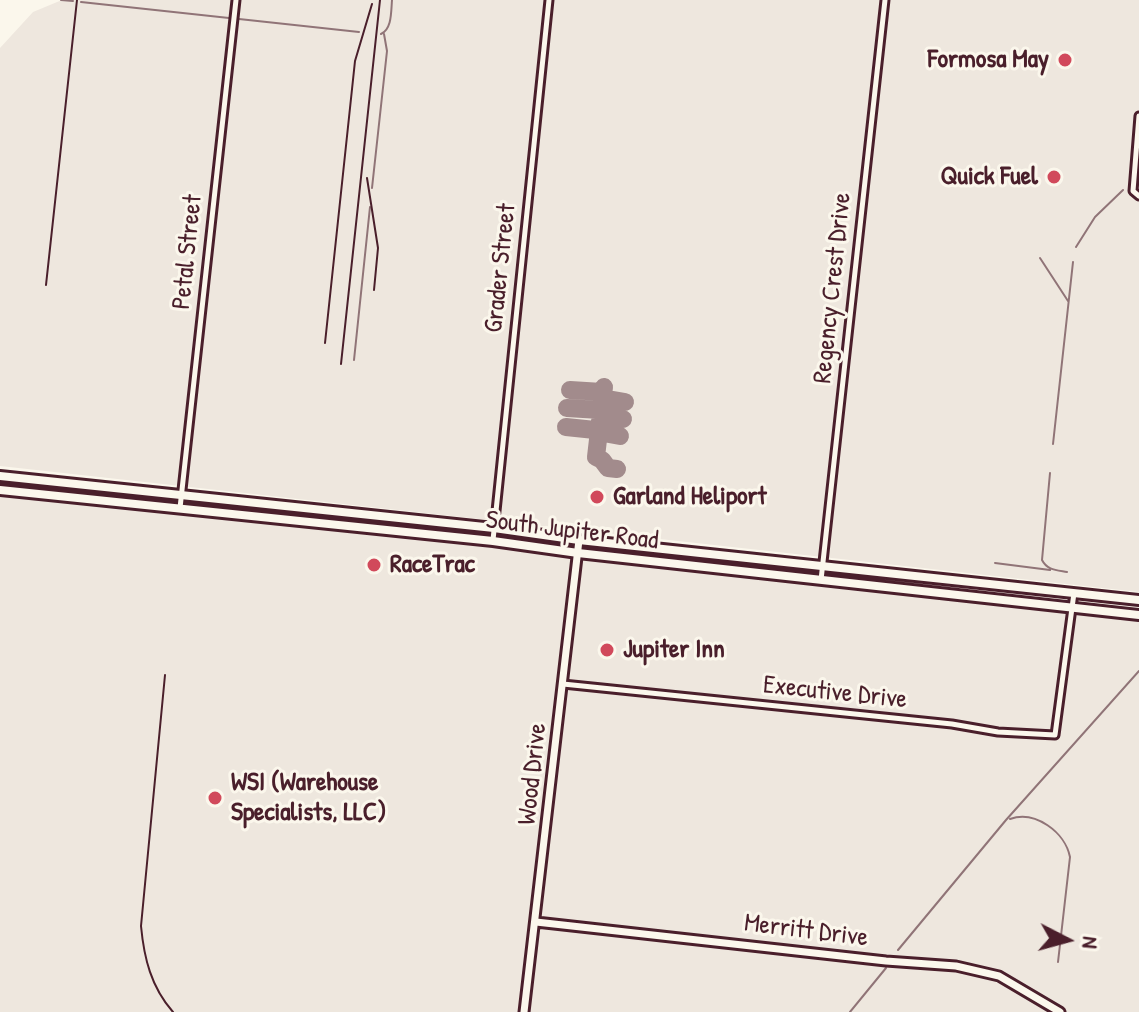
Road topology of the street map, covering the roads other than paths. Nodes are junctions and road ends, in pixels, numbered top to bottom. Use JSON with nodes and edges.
{"nodes":[{"id":1,"x":236,"y":0,"type":"edge"},
{"id":2,"x":549,"y":0,"type":"edge"},
{"id":3,"x":885,"y":0,"type":"edge"},
{"id":4,"x":1139,"y":116,"type":"edge"},
{"id":5,"x":1139,"y":196,"type":"edge"},
{"id":6,"x":0,"y":476,"type":"edge"},
{"id":7,"x":12,"y":477,"type":"junction"},
{"id":8,"x":86,"y":484,"type":"junction"},
{"id":9,"x":0,"y":490,"type":"edge"},
{"id":10,"x":11,"y":491,"type":"junction"},
{"id":11,"x":181,"y":495,"type":"junction"},
{"id":12,"x":85,"y":499,"type":"junction"},
{"id":13,"x":180,"y":509,"type":"junction"},
{"id":14,"x":494,"y":528,"type":"junction"},
{"id":15,"x":579,"y":540,"type":"junction"},
{"id":16,"x":493,"y":541,"type":"junction"},
{"id":17,"x":578,"y":553,"type":"junction"},
{"id":18,"x":822,"y":567,"type":"junction"},
{"id":19,"x":821,"y":580,"type":"junction"},
{"id":20,"x":977,"y":582,"type":"junction"},
{"id":21,"x":1074,"y":592,"type":"junction"},
{"id":22,"x":975,"y":596,"type":"junction"},
{"id":23,"x":1139,"y":600,"type":"edge"},
{"id":24,"x":1073,"y":607,"type":"junction"},
{"id":25,"x":1139,"y":615,"type":"edge"},
{"id":26,"x":563,"y":684,"type":"junction"},
{"id":27,"x":536,"y":922,"type":"junction"},
{"id":28,"x":524,"y":1012,"type":"edge"},
{"id":29,"x":1060,"y":1012,"type":"edge"}],
"edges":[{"from":1,"to":11,"type":"street","name":"Petal Street"},
{"from":2,"to":14,"type":"street","name":"Grader Street"},
{"from":3,"to":18,"type":"street","name":"Regency Crest Drive"},
{"from":4,"to":5,"type":"street"},
{"from":6,"to":7,"type":"main road","name":"South Jupiter Road"},
{"from":7,"to":8,"type":"main road","name":"South Jupiter Road"},
{"from":7,"to":10,"type":"main road"},
{"from":8,"to":11,"type":"main road","name":"South Jupiter Road"},
{"from":8,"to":12,"type":"main road"},
{"from":9,"to":10,"type":"main road","name":"South Jupiter Road"},
{"from":10,"to":12,"type":"main road","name":"South Jupiter Road"},
{"from":11,"to":13,"type":"street","name":"Petal Street"},
{"from":11,"to":14,"type":"main road","name":"South Jupiter Road"},
{"from":12,"to":13,"type":"main road","name":"South Jupiter Road"},
{"from":13,"to":16,"type":"main road","name":"South Jupiter Road"},
{"from":14,"to":15,"type":"main road","name":"South Jupiter Road"},
{"from":14,"to":16,"type":"street","name":"Grader Street"},
{"from":15,"to":17,"type":"street","name":"Wood Drive"},
{"from":15,"to":18,"type":"main road","name":"South Jupiter Road"},
{"from":16,"to":17,"type":"main road","name":"South Jupiter Road"},
{"from":17,"to":19,"type":"main road","name":"South Jupiter Road"},
{"from":17,"to":26,"type":"street","name":"Wood Drive"},
{"from":18,"to":19,"type":"street","name":"Regency Crest Drive"},
{"from":18,"to":20,"type":"main road","name":"South Jupiter Road"},
{"from":19,"to":22,"type":"main road","name":"South Jupiter Road"},
{"from":20,"to":21,"type":"main road","name":"South Jupiter Road"},
{"from":20,"to":22,"type":"main road"},
{"from":21,"to":23,"type":"main road","name":"South Jupiter Road"},
{"from":21,"to":24,"type":"street"},
{"from":22,"to":24,"type":"main road","name":"South Jupiter Road"},
{"from":24,"to":25,"type":"main road","name":"South Jupiter Road"},
{"from":24,"to":26,"type":"street","name":"Executive Drive"},
{"from":26,"to":27,"type":"street","name":"Wood Drive"},
{"from":27,"to":28,"type":"street","name":"Wood Drive"},
{"from":27,"to":29,"type":"street","name":"Merritt Drive"}]}
